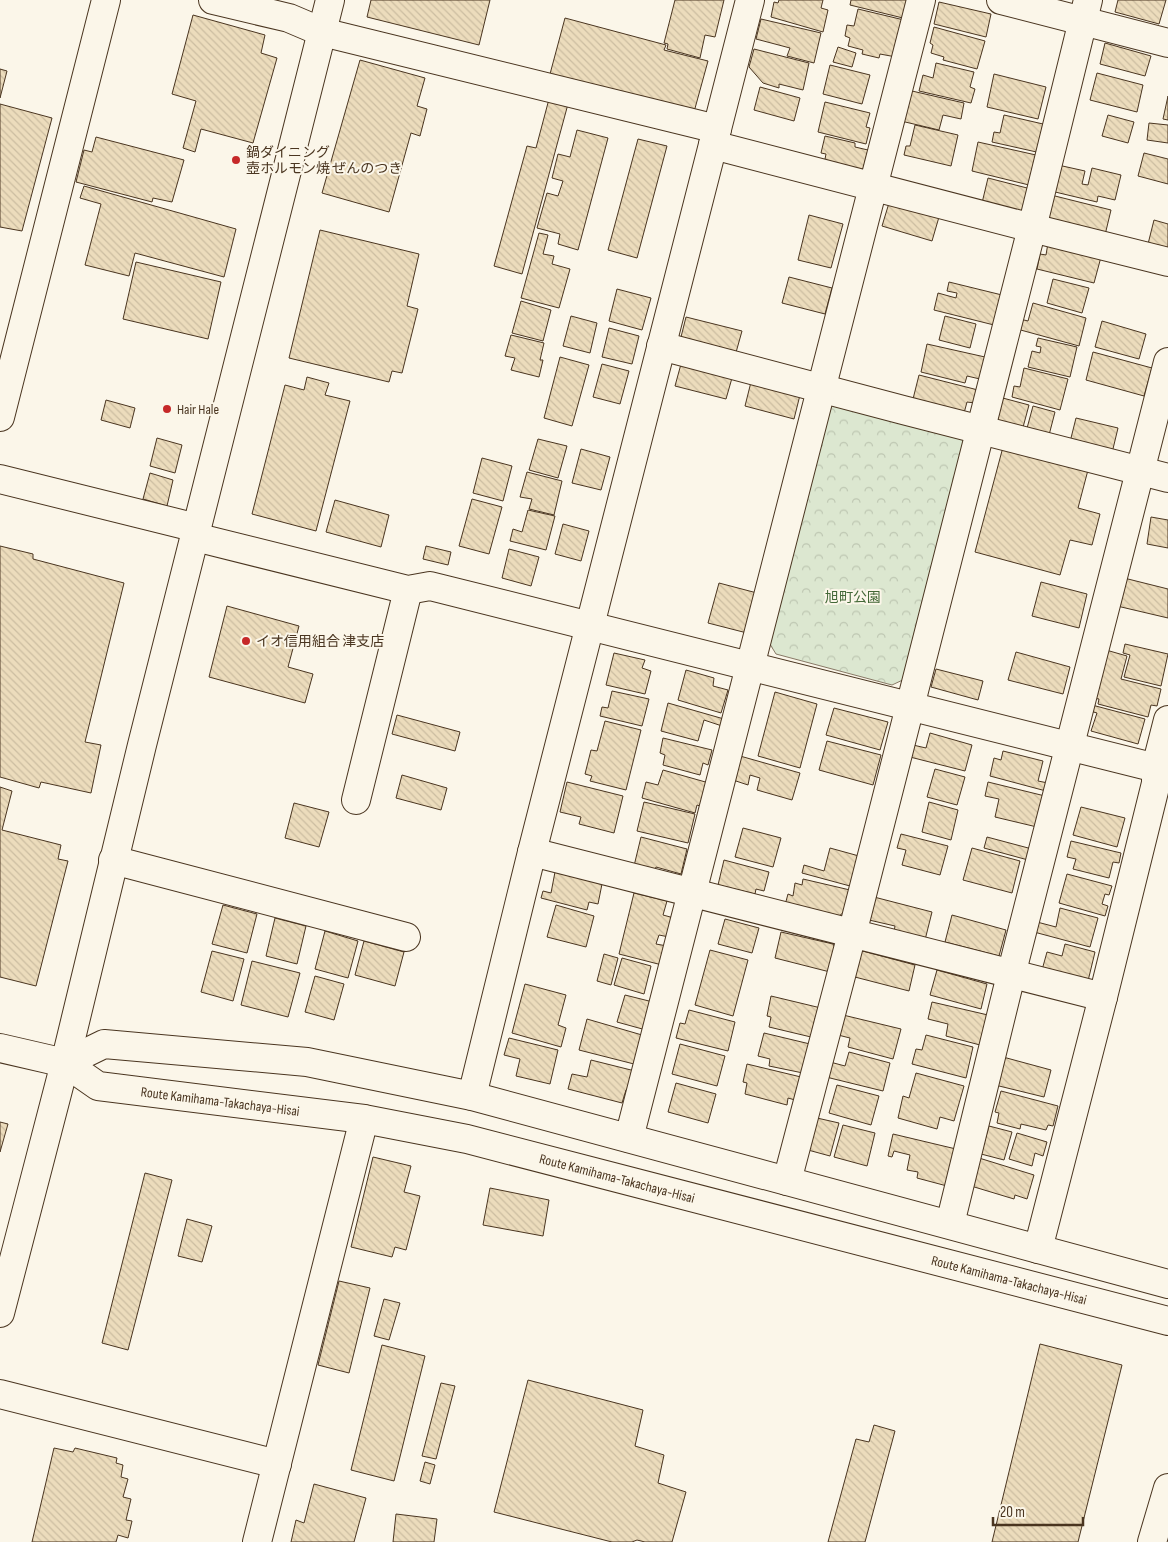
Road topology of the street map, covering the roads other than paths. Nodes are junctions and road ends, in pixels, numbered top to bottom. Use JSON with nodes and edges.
{"nodes":[{"id":1,"x":106,"y":0,"type":"edge"},
{"id":2,"x":213,"y":0,"type":"edge"},
{"id":3,"x":330,"y":0,"type":"edge"},
{"id":4,"x":750,"y":0,"type":"edge"},
{"id":5,"x":921,"y":0,"type":"edge"},
{"id":6,"x":1001,"y":0,"type":"edge"},
{"id":7,"x":1085,"y":11,"type":"edge"},
{"id":8,"x":322,"y":32,"type":"junction"},
{"id":9,"x":1168,"y":43,"type":"edge"},
{"id":10,"x":715,"y":137,"type":"junction"},
{"id":11,"x":872,"y":187,"type":"junction"},
{"id":12,"x":1032,"y":228,"type":"junction"},
{"id":13,"x":1168,"y":262,"type":"edge"},
{"id":14,"x":661,"y":346,"type":"junction"},
{"id":15,"x":1168,"y":362,"type":"edge"},
{"id":16,"x":822,"y":388,"type":"junction"},
{"id":17,"x":0,"y":417,"type":"edge"},
{"id":18,"x":979,"y":430,"type":"junction"},
{"id":19,"x":1139,"y":471,"type":"junction"},
{"id":20,"x":1168,"y":478,"type":"edge"},
{"id":21,"x":0,"y":479,"type":"edge"},
{"id":22,"x":196,"y":533,"type":"junction"},
{"id":23,"x":408,"y":590,"type":"junction"},
{"id":24,"x":590,"y":626,"type":"junction"},
{"id":25,"x":750,"y":666,"type":"junction"},
{"id":26,"x":910,"y":706,"type":"junction"},
{"id":27,"x":1168,"y":720,"type":"edge"},
{"id":28,"x":1070,"y":746,"type":"junction"},
{"id":29,"x":1162,"y":769,"type":"edge"},
{"id":30,"x":356,"y":800,"type":"dead end"},
{"id":31,"x":532,"y":852,"type":"junction"},
{"id":32,"x":114,"y":860,"type":"junction"},
{"id":33,"x":692,"y":894,"type":"junction"},
{"id":34,"x":852,"y":934,"type":"junction"},
{"id":35,"x":406,"y":937,"type":"dead end"},
{"id":36,"x":1011,"y":975,"type":"junction"},
{"id":37,"x":1103,"y":998,"type":"junction"},
{"id":38,"x":0,"y":1048,"type":"edge"},
{"id":39,"x":65,"y":1063,"type":"junction"},
{"id":40,"x":472,"y":1096,"type":"junction"},
{"id":41,"x":364,"y":1119,"type":"junction"},
{"id":42,"x":629,"y":1138,"type":"junction"},
{"id":43,"x":787,"y":1181,"type":"junction"},
{"id":44,"x":950,"y":1224,"type":"junction"},
{"id":45,"x":1038,"y":1249,"type":"junction"},
{"id":46,"x":1168,"y":1284,"type":"edge"},
{"id":47,"x":0,"y":1313,"type":"edge"},
{"id":48,"x":1168,"y":1321,"type":"edge"},
{"id":49,"x":0,"y":1394,"type":"edge"},
{"id":50,"x":277,"y":1464,"type":"junction"},
{"id":51,"x":1168,"y":1488,"type":"edge"},
{"id":52,"x":257,"y":1542,"type":"edge"},
{"id":53,"x":1152,"y":1542,"type":"edge"}],
"edges":[{"from":1,"to":17,"type":"street"},
{"from":2,"to":8,"type":"street"},
{"from":3,"to":8,"type":"street"},
{"from":4,"to":10,"type":"street"},
{"from":5,"to":11,"type":"street"},
{"from":6,"to":7,"type":"street"},
{"from":7,"to":9,"type":"street"},
{"from":7,"to":12,"type":"street"},
{"from":8,"to":10,"type":"street"},
{"from":8,"to":22,"type":"street"},
{"from":10,"to":11,"type":"street"},
{"from":10,"to":14,"type":"street"},
{"from":11,"to":12,"type":"street"},
{"from":11,"to":16,"type":"street"},
{"from":12,"to":13,"type":"street"},
{"from":12,"to":18,"type":"street"},
{"from":14,"to":16,"type":"street"},
{"from":14,"to":24,"type":"street"},
{"from":15,"to":19,"type":"street"},
{"from":16,"to":18,"type":"street"},
{"from":16,"to":25,"type":"street"},
{"from":18,"to":19,"type":"street"},
{"from":18,"to":26,"type":"street"},
{"from":19,"to":20,"type":"street"},
{"from":19,"to":28,"type":"street"},
{"from":21,"to":22,"type":"street"},
{"from":22,"to":23,"type":"street"},
{"from":22,"to":32,"type":"street"},
{"from":23,"to":24,"type":"street"},
{"from":23,"to":30,"type":"street"},
{"from":24,"to":25,"type":"street"},
{"from":24,"to":31,"type":"street"},
{"from":25,"to":26,"type":"street"},
{"from":25,"to":33,"type":"street"},
{"from":26,"to":28,"type":"street"},
{"from":26,"to":34,"type":"street"},
{"from":27,"to":29,"type":"street"},
{"from":28,"to":29,"type":"street"},
{"from":28,"to":36,"type":"street"},
{"from":29,"to":37,"type":"street"},
{"from":31,"to":33,"type":"street"},
{"from":31,"to":40,"type":"street"},
{"from":32,"to":35,"type":"street"},
{"from":32,"to":39,"type":"street"},
{"from":33,"to":34,"type":"street"},
{"from":33,"to":42,"type":"street"},
{"from":34,"to":36,"type":"street"},
{"from":34,"to":43,"type":"street"},
{"from":36,"to":37,"type":"street"},
{"from":36,"to":44,"type":"street"},
{"from":37,"to":45,"type":"street"},
{"from":38,"to":39,"type":"street","name":"Route Kamihama-Takachaya-Hisai"},
{"from":39,"to":40,"type":"street"},
{"from":39,"to":41,"type":"street","name":"Route Kamihama-Takachaya-Hisai"},
{"from":39,"to":47,"type":"street"},
{"from":40,"to":42,"type":"street"},
{"from":41,"to":48,"type":"street","name":"Route Kamihama-Takachaya-Hisai"},
{"from":41,"to":50,"type":"street"},
{"from":42,"to":43,"type":"street"},
{"from":43,"to":44,"type":"street"},
{"from":44,"to":45,"type":"street"},
{"from":45,"to":46,"type":"street"},
{"from":49,"to":50,"type":"street"},
{"from":50,"to":52,"type":"street"},
{"from":51,"to":53,"type":"street"}]}
